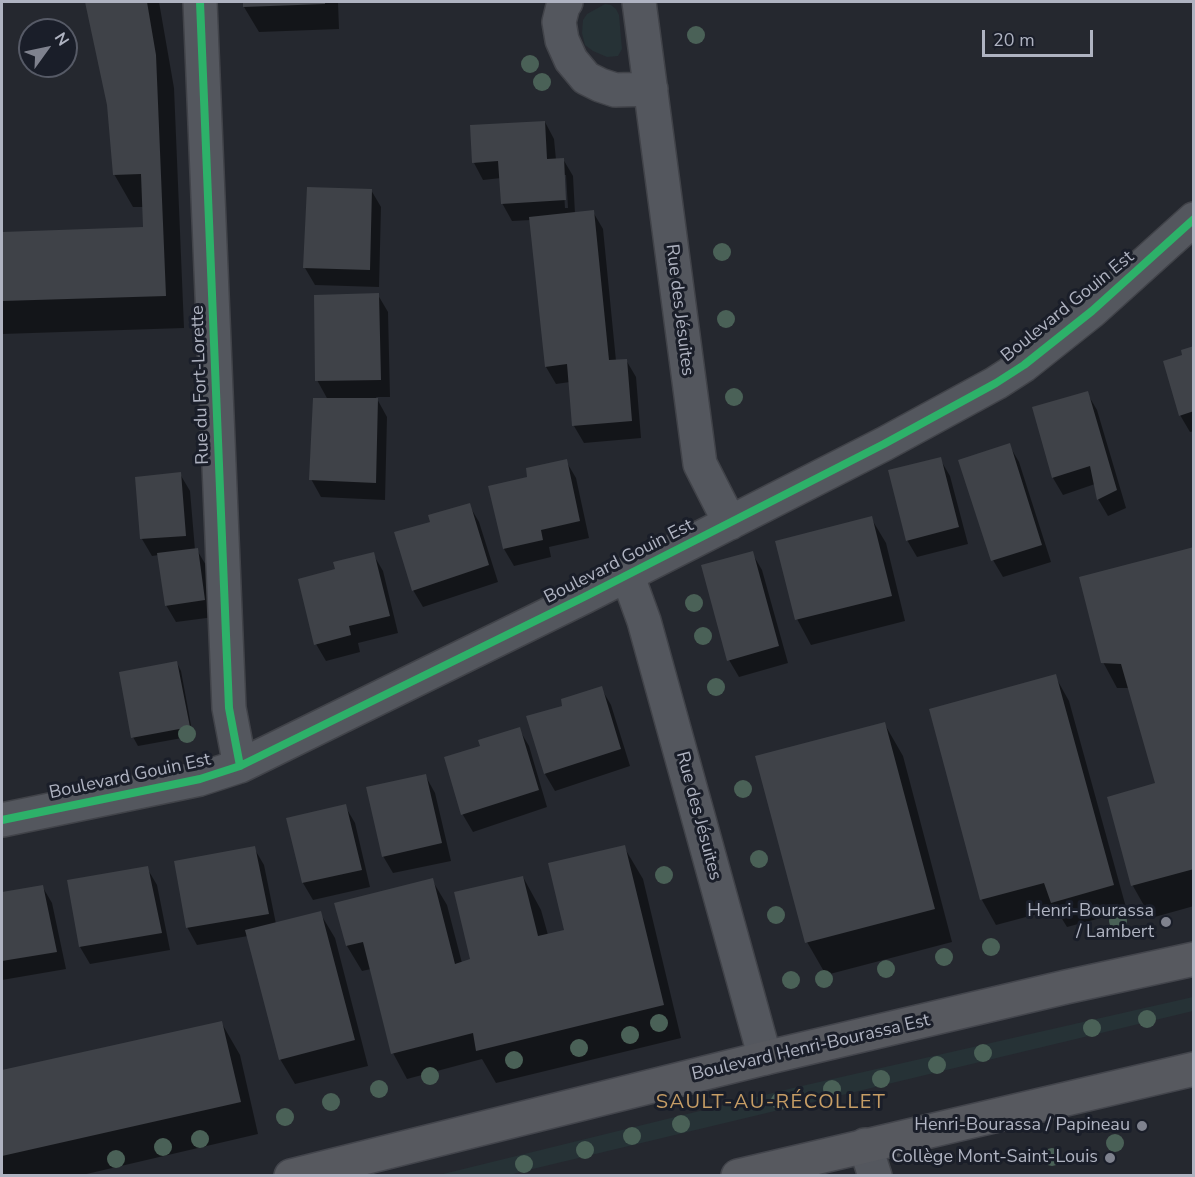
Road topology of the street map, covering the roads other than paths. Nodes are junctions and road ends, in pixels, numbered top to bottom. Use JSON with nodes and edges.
{"nodes":[{"id":1,"x":200,"y":2,"type":"edge"},
{"id":2,"x":567,"y":2,"type":"edge"},
{"id":3,"x":639,"y":2,"type":"edge"},
{"id":4,"x":651,"y":90,"type":"junction"},
{"id":5,"x":1194,"y":219,"type":"edge"},
{"id":6,"x":730,"y":523,"type":"junction"},
{"id":7,"x":627,"y":574,"type":"junction"},
{"id":8,"x":240,"y":766,"type":"junction"},
{"id":9,"x":2,"y":820,"type":"edge"},
{"id":10,"x":1194,"y":959,"type":"edge"},
{"id":11,"x":765,"y":1058,"type":"junction"},
{"id":12,"x":1194,"y":1069,"type":"edge"},
{"id":13,"x":865,"y":1145,"type":"junction"},
{"id":14,"x":291,"y":1176,"type":"edge"},
{"id":15,"x":738,"y":1176,"type":"edge"},
{"id":16,"x":875,"y":1176,"type":"edge"}],
"edges":[{"from":1,"to":8,"type":"street","name":"Rue du Fort-Lorette"},
{"from":2,"to":4,"type":"street"},
{"from":3,"to":4,"type":"street","name":"Rue des Jésuites"},
{"from":4,"to":6,"type":"street","name":"Rue des Jésuites"},
{"from":5,"to":6,"type":"street","name":"Boulevard Gouin Est"},
{"from":6,"to":7,"type":"street","name":"Boulevard Gouin Est"},
{"from":7,"to":8,"type":"street","name":"Boulevard Gouin Est"},
{"from":7,"to":11,"type":"street","name":"Rue des Jésuites"},
{"from":8,"to":9,"type":"street","name":"Boulevard Gouin Est"},
{"from":10,"to":11,"type":"main road","name":"Boulevard Henri-Bourassa Est"},
{"from":11,"to":14,"type":"main road","name":"Boulevard Henri-Bourassa Est"},
{"from":12,"to":13,"type":"main road"},
{"from":13,"to":15,"type":"main road"},
{"from":13,"to":16,"type":"street"}]}
